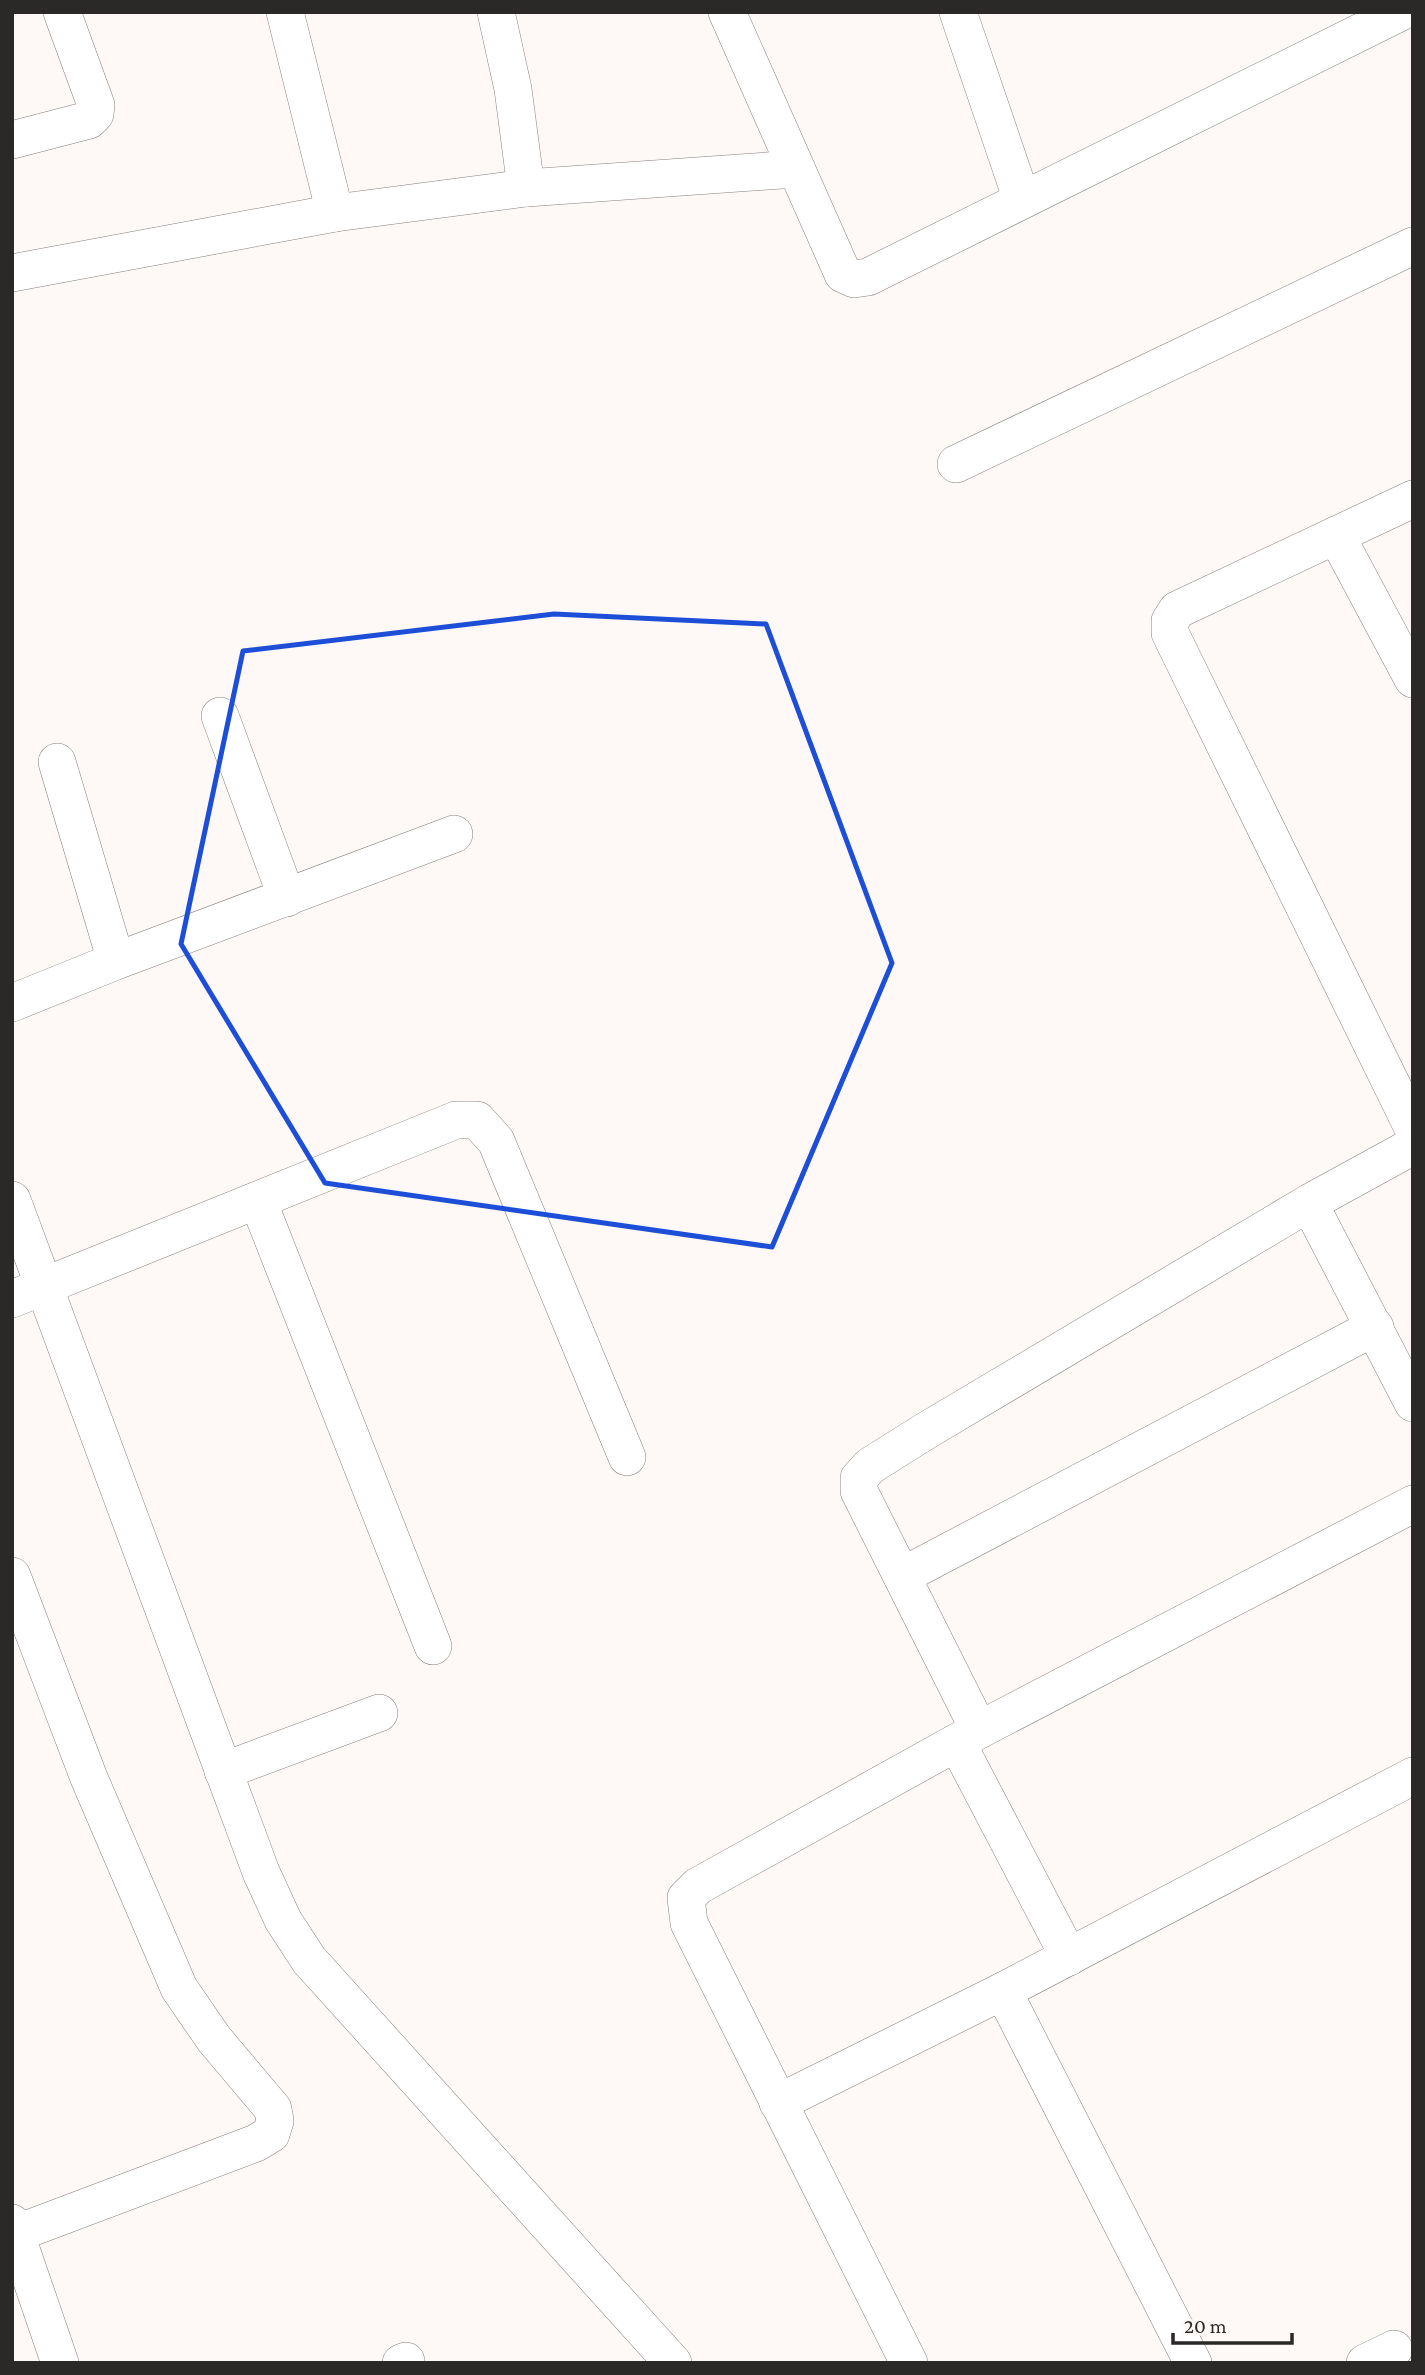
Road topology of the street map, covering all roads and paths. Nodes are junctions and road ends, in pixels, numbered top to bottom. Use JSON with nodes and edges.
{"nodes":[{"id":1,"x":62,"y":12,"type":"edge"},
{"id":2,"x":285,"y":12,"type":"edge"},
{"id":3,"x":496,"y":12,"type":"edge"},
{"id":4,"x":727,"y":12,"type":"edge"},
{"id":5,"x":958,"y":12,"type":"edge"},
{"id":6,"x":1401,"y":12,"type":"edge"},
{"id":7,"x":12,"y":140,"type":"edge"},
{"id":8,"x":795,"y":169,"type":"junction"},
{"id":9,"x":526,"y":188,"type":"junction"},
{"id":10,"x":1022,"y":201,"type":"junction"},
{"id":11,"x":335,"y":213,"type":"junction"},
{"id":12,"x":1413,"y":246,"type":"edge"},
{"id":13,"x":12,"y":273,"type":"edge"},
{"id":14,"x":956,"y":464,"type":"dead end"},
{"id":15,"x":1413,"y":499,"type":"edge"},
{"id":16,"x":1336,"y":535,"type":"junction"},
{"id":17,"x":1413,"y":679,"type":"edge"},
{"id":18,"x":220,"y":716,"type":"dead end"},
{"id":19,"x":57,"y":762,"type":"dead end"},
{"id":20,"x":454,"y":834,"type":"dead end"},
{"id":21,"x":287,"y":898,"type":"junction"},
{"id":22,"x":116,"y":961,"type":"junction"},
{"id":23,"x":12,"y":1003,"type":"edge"},
{"id":24,"x":1413,"y":1129,"type":"edge"},
{"id":25,"x":1413,"y":1146,"type":"edge"},
{"id":26,"x":12,"y":1200,"type":"edge"},
{"id":27,"x":258,"y":1201,"type":"junction"},
{"id":28,"x":1309,"y":1203,"type":"junction"},
{"id":29,"x":28,"y":1293,"type":"edge"},
{"id":30,"x":1375,"y":1327,"type":"junction"},
{"id":31,"x":1410,"y":1388,"type":"edge"},
{"id":32,"x":628,"y":1457,"type":"dead end"},
{"id":33,"x":1413,"y":1504,"type":"edge"},
{"id":34,"x":12,"y":1576,"type":"edge"},
{"id":35,"x":902,"y":1576,"type":"junction"},
{"id":36,"x":433,"y":1646,"type":"dead end"},
{"id":37,"x":379,"y":1713,"type":"dead end"},
{"id":38,"x":968,"y":1736,"type":"junction"},
{"id":39,"x":223,"y":1771,"type":"junction"},
{"id":40,"x":1413,"y":1776,"type":"edge"},
{"id":41,"x":1069,"y":1956,"type":"junction"},
{"id":42,"x":1003,"y":1990,"type":"junction"},
{"id":43,"x":778,"y":2103,"type":"junction"},
{"id":44,"x":13,"y":2231,"type":"edge"},
{"id":45,"x":60,"y":2363,"type":"edge"},
{"id":46,"x":673,"y":2363,"type":"edge"},
{"id":47,"x":909,"y":2363,"type":"edge"},
{"id":48,"x":1194,"y":2363,"type":"edge"}],
"edges":[{"from":1,"to":7,"type":"street"},
{"from":2,"to":11,"type":"street"},
{"from":3,"to":9,"type":"street"},
{"from":4,"to":8,"type":"street"},
{"from":5,"to":10,"type":"street"},
{"from":6,"to":10,"type":"street"},
{"from":8,"to":9,"type":"street"},
{"from":8,"to":10,"type":"street"},
{"from":9,"to":11,"type":"street"},
{"from":11,"to":13,"type":"street"},
{"from":12,"to":14,"type":"street"},
{"from":15,"to":16,"type":"street"},
{"from":16,"to":17,"type":"street"},
{"from":16,"to":24,"type":"street"},
{"from":18,"to":21,"type":"street"},
{"from":19,"to":22,"type":"street"},
{"from":20,"to":21,"type":"street"},
{"from":21,"to":22,"type":"street"},
{"from":22,"to":23,"type":"street"},
{"from":25,"to":28,"type":"street"},
{"from":26,"to":29,"type":"street"},
{"from":27,"to":29,"type":"street"},
{"from":27,"to":32,"type":"street"},
{"from":27,"to":36,"type":"street"},
{"from":28,"to":30,"type":"street"},
{"from":28,"to":35,"type":"street"},
{"from":29,"to":39,"type":"street"},
{"from":30,"to":31,"type":"street"},
{"from":30,"to":35,"type":"street"},
{"from":33,"to":38,"type":"street"},
{"from":34,"to":44,"type":"street"},
{"from":35,"to":38,"type":"street"},
{"from":37,"to":39,"type":"street"},
{"from":38,"to":41,"type":"street"},
{"from":38,"to":43,"type":"street"},
{"from":39,"to":46,"type":"street"},
{"from":40,"to":41,"type":"street"},
{"from":41,"to":42,"type":"street"},
{"from":42,"to":43,"type":"street"},
{"from":42,"to":48,"type":"street"},
{"from":43,"to":47,"type":"street"},
{"from":44,"to":45,"type":"street"}]}
